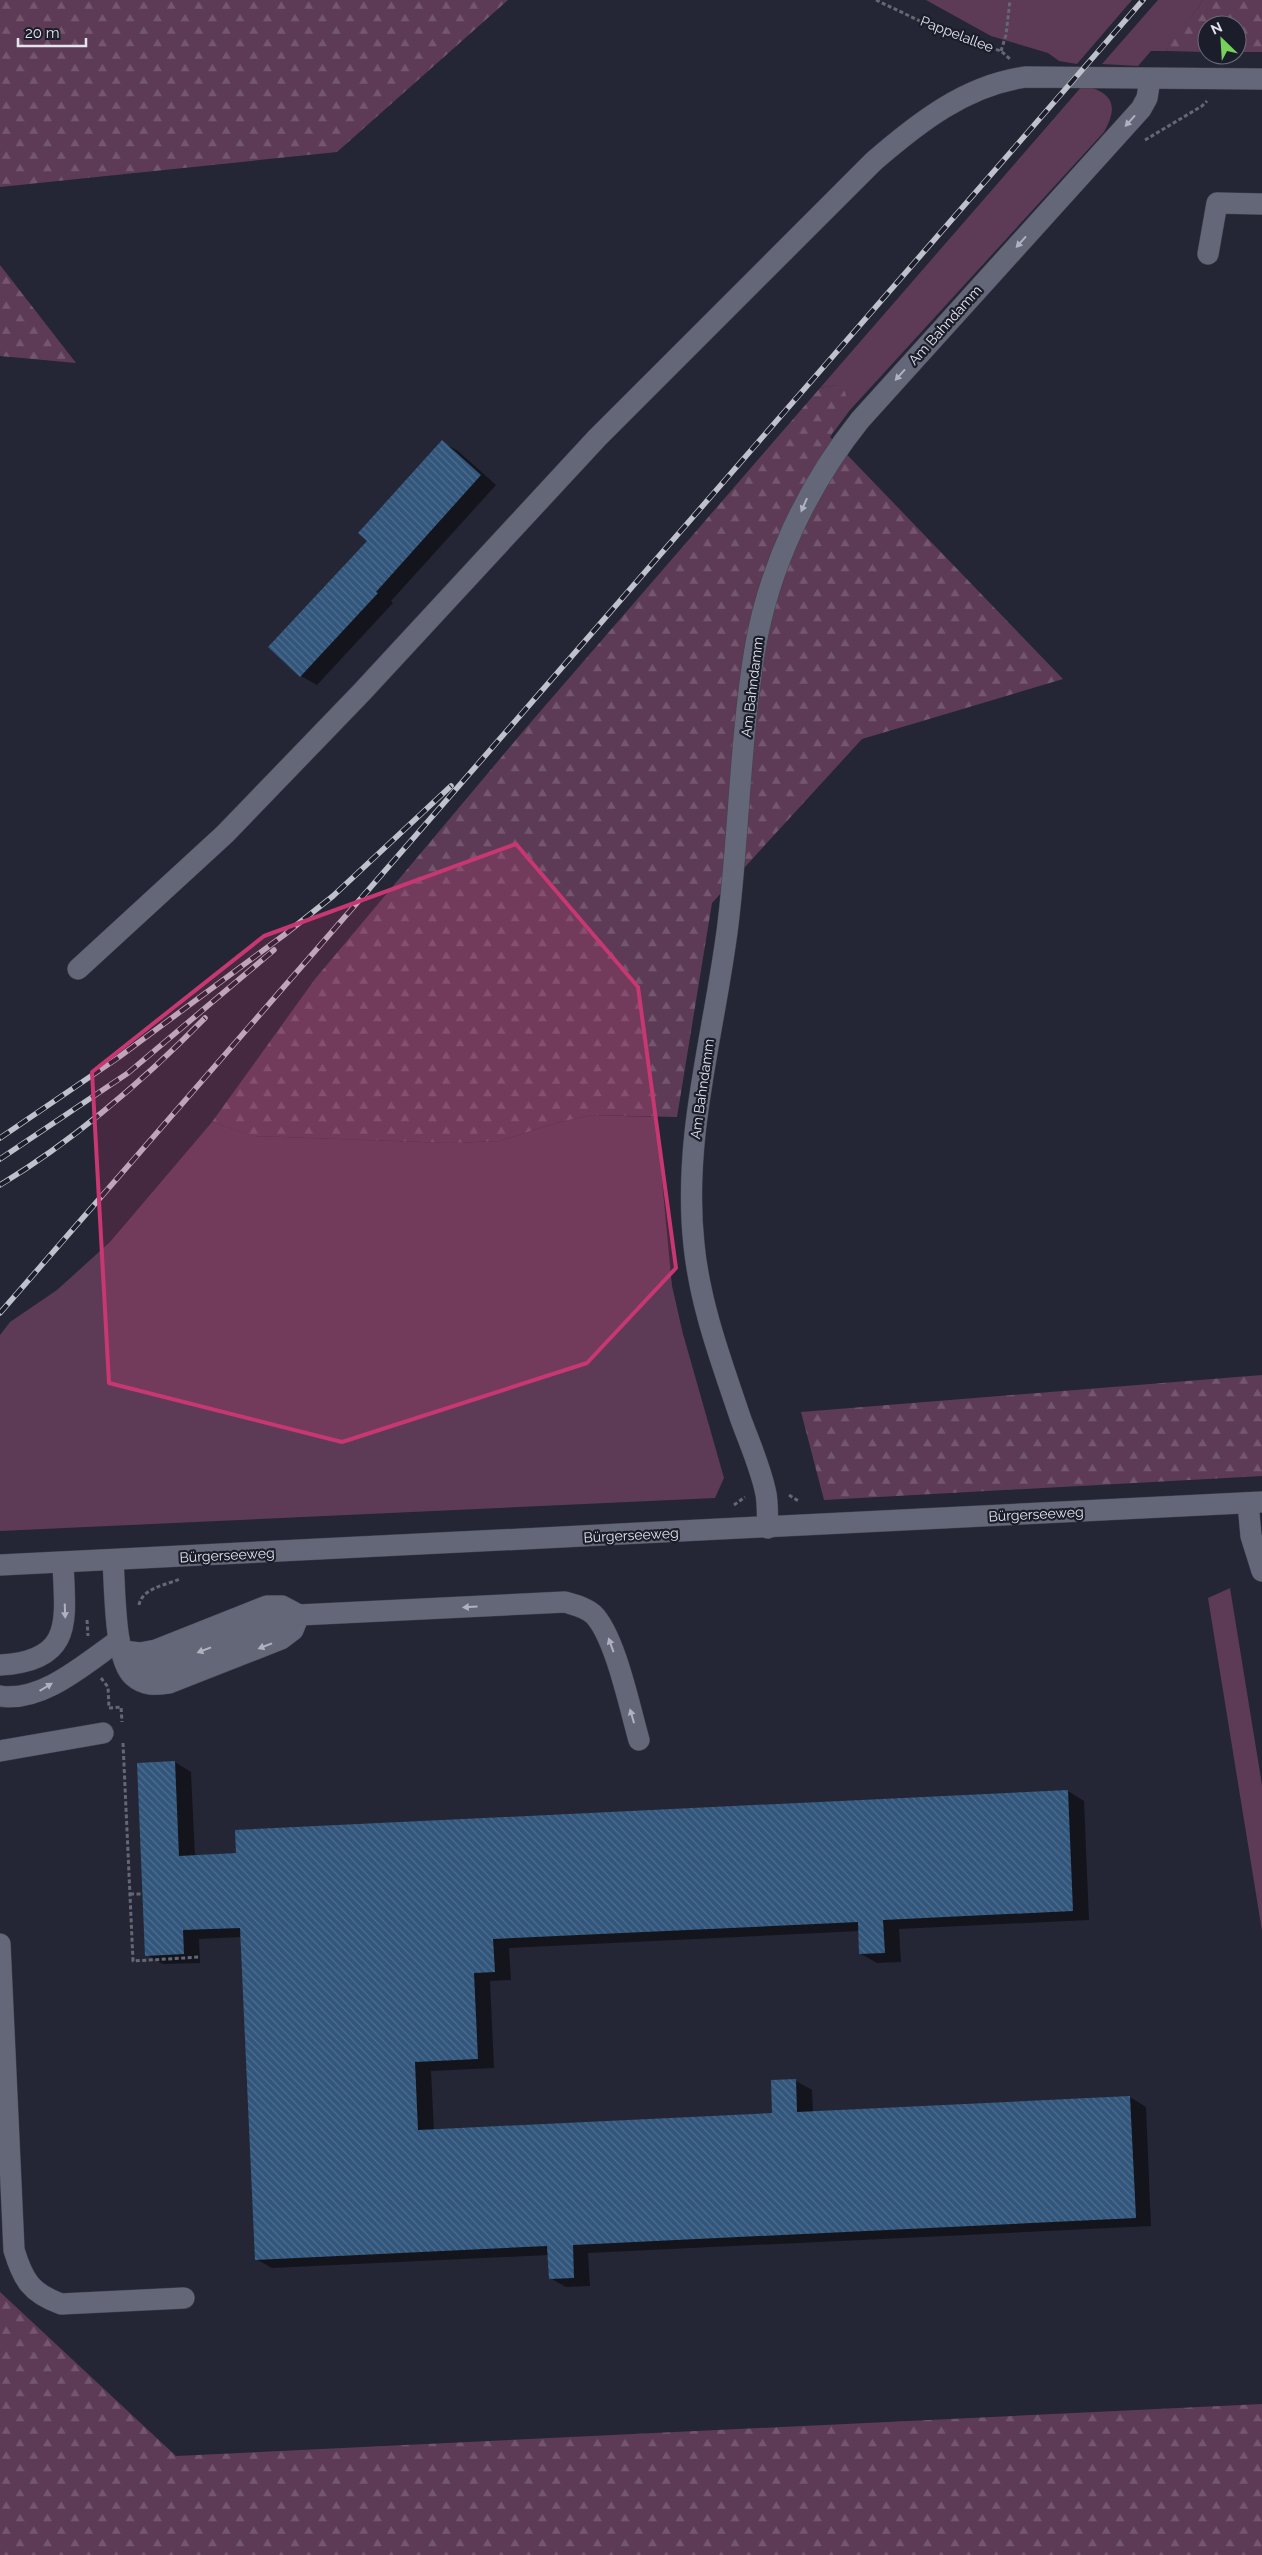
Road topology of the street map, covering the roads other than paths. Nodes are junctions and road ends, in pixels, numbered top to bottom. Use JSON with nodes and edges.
{"nodes":[{"id":1,"x":1150,"y":79,"type":"junction"},
{"id":2,"x":1262,"y":80,"type":"edge"},
{"id":3,"x":1262,"y":204,"type":"edge"},
{"id":4,"x":1208,"y":254,"type":"dead end"},
{"id":5,"x":78,"y":969,"type":"dead end"},
{"id":6,"x":1255,"y":1503,"type":"edge"},
{"id":7,"x":768,"y":1528,"type":"junction"},
{"id":8,"x":113,"y":1560,"type":"junction"},
{"id":9,"x":63,"y":1563,"type":"junction"},
{"id":10,"x":0,"y":1565,"type":"edge"},
{"id":11,"x":1262,"y":1571,"type":"edge"},
{"id":12,"x":299,"y":1615,"type":"junction"},
{"id":13,"x":121,"y":1645,"type":"junction"},
{"id":14,"x":1,"y":1664,"type":"edge"},
{"id":15,"x":0,"y":1696,"type":"edge"},
{"id":16,"x":116,"y":1734,"type":"road end"},
{"id":17,"x":639,"y":1740,"type":"dead end"},
{"id":18,"x":0,"y":1751,"type":"edge"},
{"id":19,"x":0,"y":1944,"type":"edge"},
{"id":20,"x":3,"y":2054,"type":"edge"},
{"id":21,"x":184,"y":2298,"type":"dead end"}],
"edges":[{"from":1,"to":2,"type":"street"},
{"from":1,"to":5,"type":"street"},
{"from":1,"to":7,"type":"street","name":"Am Bahndamm","one_way":true},
{"from":3,"to":4,"type":"street"},
{"from":6,"to":7,"type":"street","name":"Bürgerseeweg"},
{"from":6,"to":11,"type":"street"},
{"from":7,"to":8,"type":"street","name":"Bürgerseeweg"},
{"from":8,"to":9,"type":"street","name":"Bürgerseeweg"},
{"from":8,"to":13,"type":"street"},
{"from":9,"to":10,"type":"street","name":"Bürgerseeweg"},
{"from":9,"to":14,"type":"street","one_way":true},
{"from":12,"to":13,"type":"street","one_way":true},
{"from":12,"to":13,"type":"street","one_way":true},
{"from":17,"to":12,"type":"street","one_way":true},
{"from":15,"to":13,"type":"street","one_way":true},
{"from":16,"to":18,"type":"street"},
{"from":19,"to":20,"type":"street"},
{"from":20,"to":21,"type":"street"}]}
